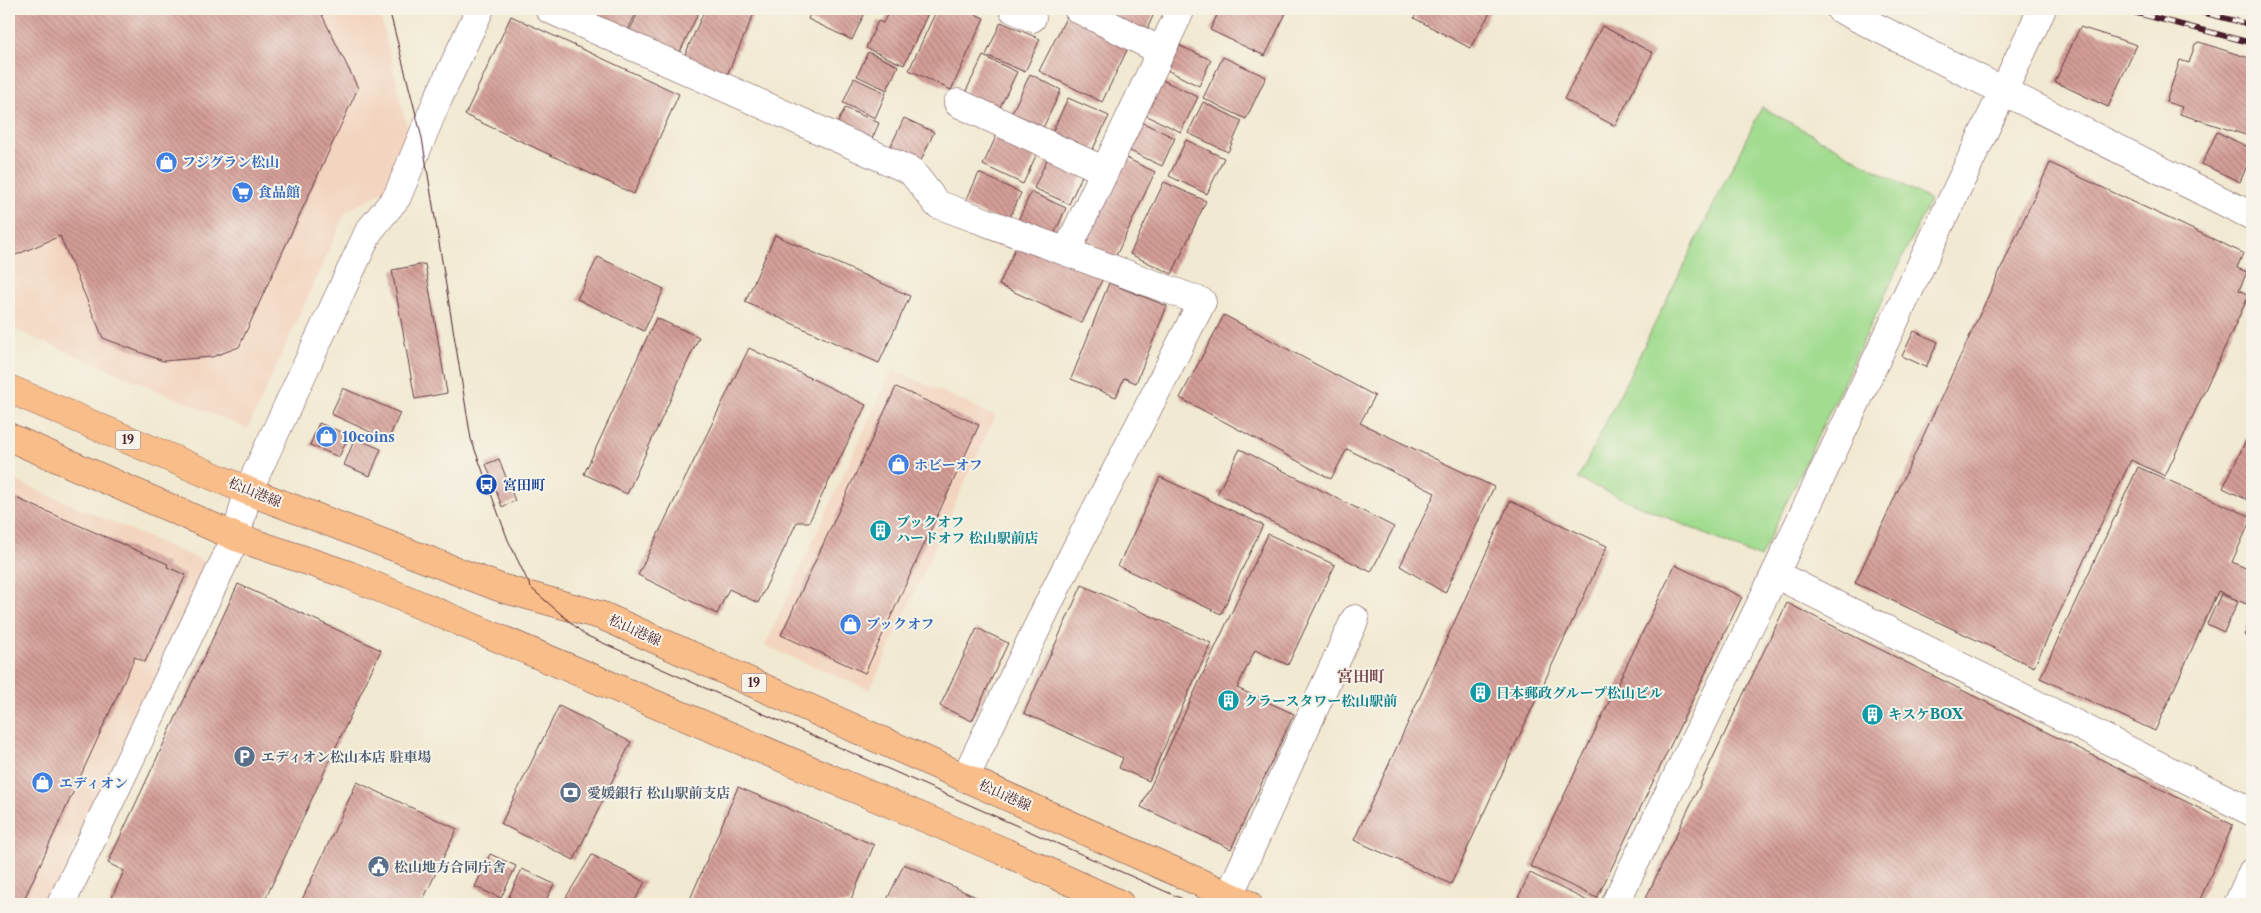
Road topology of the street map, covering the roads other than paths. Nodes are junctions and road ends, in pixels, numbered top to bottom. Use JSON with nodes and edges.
{"nodes":[{"id":1,"x":480,"y":9,"type":"edge"},
{"id":2,"x":549,"y":9,"type":"edge"},
{"id":3,"x":1078,"y":9,"type":"edge"},
{"id":4,"x":1181,"y":9,"type":"edge"},
{"id":5,"x":1840,"y":9,"type":"edge"},
{"id":6,"x":2042,"y":9,"type":"edge"},
{"id":7,"x":1161,"y":51,"type":"junction"},
{"id":8,"x":2004,"y":91,"type":"junction"},
{"id":9,"x":958,"y":103,"type":"dead end"},
{"id":10,"x":1105,"y":171,"type":"junction"},
{"id":11,"x":2252,"y":216,"type":"edge"},
{"id":12,"x":1067,"y":251,"type":"junction"},
{"id":13,"x":9,"y":389,"type":"edge"},
{"id":14,"x":9,"y":437,"type":"edge"},
{"id":15,"x":248,"y":491,"type":"junction"},
{"id":16,"x":236,"y":537,"type":"junction"},
{"id":17,"x":1775,"y":574,"type":"junction"},
{"id":18,"x":1355,"y":619,"type":"dead end"},
{"id":19,"x":966,"y":778,"type":"junction"},
{"id":20,"x":2252,"y":812,"type":"edge"},
{"id":21,"x":2252,"y":872,"type":"edge"},
{"id":22,"x":1239,"y":900,"type":"edge"},
{"id":23,"x":61,"y":904,"type":"edge"},
{"id":24,"x":1120,"y":904,"type":"edge"},
{"id":25,"x":1614,"y":904,"type":"edge"},
{"id":26,"x":2238,"y":904,"type":"edge"}],
"edges":[{"from":1,"to":15,"type":"street"},
{"from":2,"to":12,"type":"street"},
{"from":3,"to":7,"type":"street"},
{"from":4,"to":7,"type":"street"},
{"from":5,"to":8,"type":"street"},
{"from":6,"to":8,"type":"street"},
{"from":7,"to":10,"type":"street"},
{"from":8,"to":11,"type":"street"},
{"from":8,"to":17,"type":"street"},
{"from":9,"to":10,"type":"street"},
{"from":10,"to":12,"type":"street"},
{"from":12,"to":19,"type":"street"},
{"from":13,"to":15,"type":"main road","name":"松山港線","number":"19"},
{"from":14,"to":16,"type":"main road"},
{"from":15,"to":16,"type":"street"},
{"from":15,"to":19,"type":"main road","name":"松山港線","number":"19"},
{"from":16,"to":23,"type":"street"},
{"from":16,"to":24,"type":"main road"},
{"from":17,"to":20,"type":"street"},
{"from":17,"to":25,"type":"street"},
{"from":18,"to":22,"type":"street"},
{"from":19,"to":22,"type":"main road","name":"松山港線","number":"19"},
{"from":21,"to":26,"type":"street"}]}
